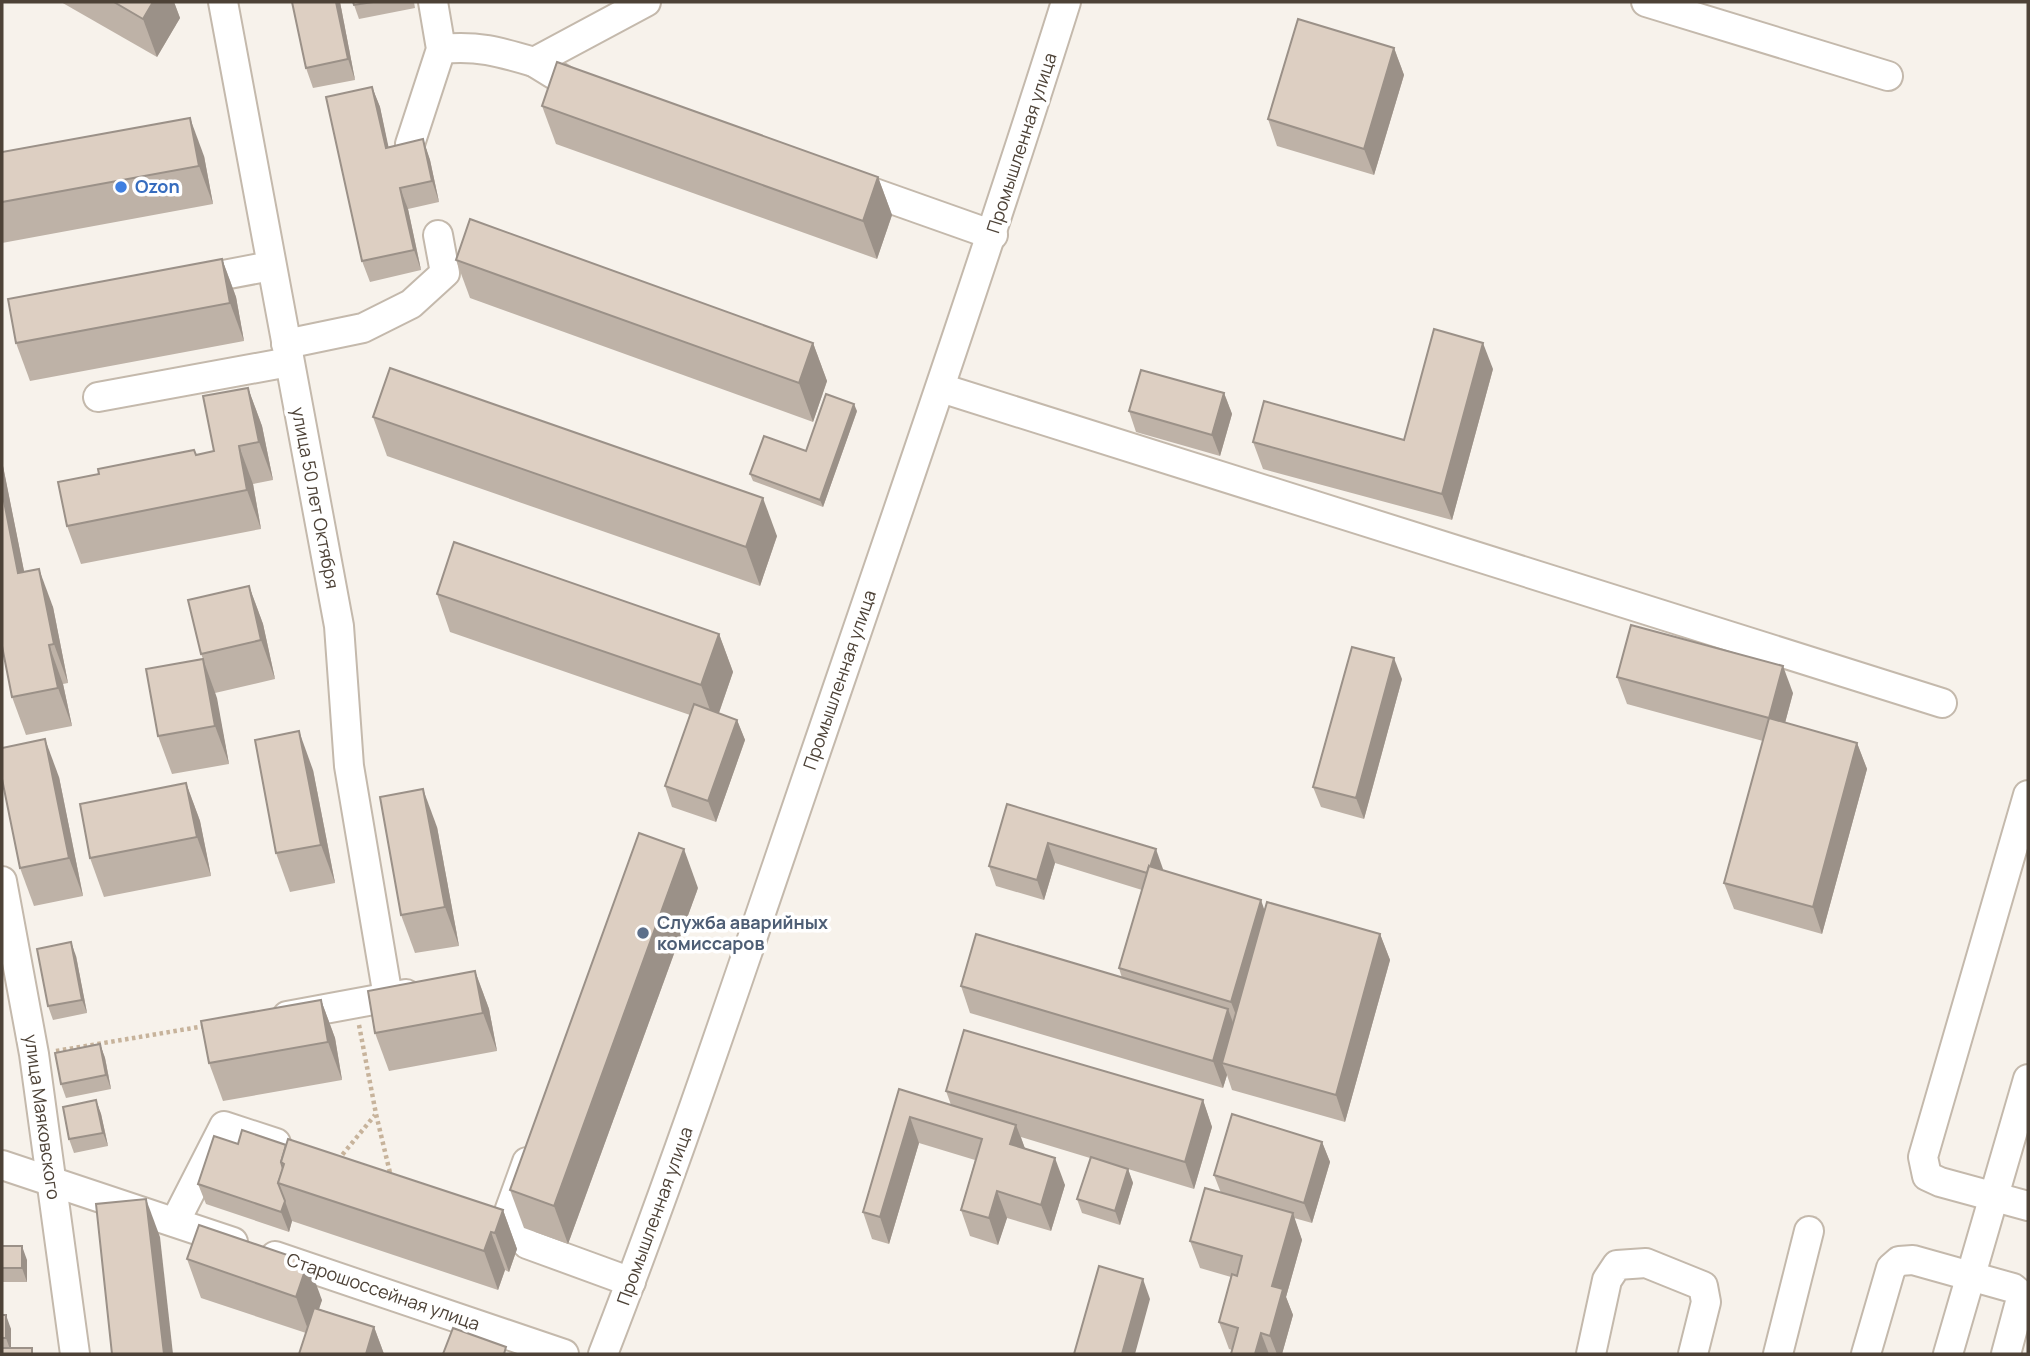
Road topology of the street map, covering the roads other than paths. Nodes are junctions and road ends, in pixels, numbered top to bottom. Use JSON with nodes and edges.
{"nodes":[{"id":1,"x":223,"y":2,"type":"edge"},
{"id":2,"x":433,"y":2,"type":"edge"},
{"id":3,"x":646,"y":2,"type":"edge"},
{"id":4,"x":1646,"y":2,"type":"edge"},
{"id":5,"x":1061,"y":3,"type":"edge"},
{"id":6,"x":441,"y":49,"type":"junction"},
{"id":7,"x":534,"y":62,"type":"junction"},
{"id":8,"x":1888,"y":76,"type":"dead end"},
{"id":9,"x":612,"y":100,"type":"edge"},
{"id":10,"x":410,"y":144,"type":"edge"},
{"id":11,"x":822,"y":174,"type":"edge"},
{"id":12,"x":438,"y":235,"type":"dead end"},
{"id":13,"x":992,"y":235,"type":"junction"},
{"id":14,"x":271,"y":266,"type":"junction"},
{"id":15,"x":166,"y":286,"type":"edge"},
{"id":16,"x":288,"y":353,"type":"junction"},
{"id":17,"x":941,"y":388,"type":"junction"},
{"id":18,"x":98,"y":397,"type":"dead end"},
{"id":19,"x":1942,"y":703,"type":"dead end"},
{"id":20,"x":2028,"y":795,"type":"edge"},
{"id":21,"x":2,"y":881,"type":"edge"},
{"id":22,"x":426,"y":990,"type":"edge"},
{"id":23,"x":388,"y":997,"type":"junction"},
{"id":24,"x":266,"y":1020,"type":"edge"},
{"id":25,"x":2028,"y":1079,"type":"edge"},
{"id":26,"x":534,"y":1141,"type":"edge"},
{"id":27,"x":298,"y":1151,"type":"edge"},
{"id":28,"x":2,"y":1165,"type":"edge"},
{"id":29,"x":52,"y":1180,"type":"junction"},
{"id":30,"x":1993,"y":1196,"type":"junction"},
{"id":31,"x":2028,"y":1206,"type":"edge"},
{"id":32,"x":176,"y":1222,"type":"junction"},
{"id":33,"x":1809,"y":1231,"type":"dead end"},
{"id":34,"x":1970,"y":1276,"type":"junction"},
{"id":35,"x":631,"y":1282,"type":"junction"},
{"id":36,"x":75,"y":1354,"type":"edge"},
{"id":37,"x":564,"y":1354,"type":"edge"},
{"id":38,"x":603,"y":1354,"type":"edge"},
{"id":39,"x":1591,"y":1354,"type":"edge"},
{"id":40,"x":1693,"y":1354,"type":"edge"},
{"id":41,"x":1777,"y":1354,"type":"edge"},
{"id":42,"x":1866,"y":1354,"type":"edge"},
{"id":43,"x":1948,"y":1354,"type":"edge"},
{"id":44,"x":2006,"y":1354,"type":"edge"}],
"edges":[{"from":1,"to":14,"type":"street","name":"улица 50 лет Октября"},
{"from":2,"to":6,"type":"street"},
{"from":3,"to":7,"type":"street"},
{"from":4,"to":8,"type":"street"},
{"from":5,"to":13,"type":"street","name":"Промышленная улица"},
{"from":6,"to":7,"type":"street"},
{"from":6,"to":10,"type":"street"},
{"from":7,"to":9,"type":"street"},
{"from":11,"to":13,"type":"street"},
{"from":12,"to":16,"type":"street"},
{"from":13,"to":17,"type":"street","name":"Промышленная улица"},
{"from":14,"to":15,"type":"street"},
{"from":14,"to":16,"type":"street","name":"улица 50 лет Октября"},
{"from":16,"to":18,"type":"street"},
{"from":16,"to":23,"type":"street","name":"улица 50 лет Октября"},
{"from":17,"to":19,"type":"street"},
{"from":17,"to":35,"type":"street","name":"Промышленная улица"},
{"from":20,"to":30,"type":"street"},
{"from":21,"to":29,"type":"street","name":"улица Маяковского"},
{"from":22,"to":23,"type":"street"},
{"from":23,"to":24,"type":"street"},
{"from":25,"to":30,"type":"street"},
{"from":26,"to":35,"type":"street"},
{"from":27,"to":32,"type":"street"},
{"from":28,"to":29,"type":"street","name":"Старошоссейная улица"},
{"from":29,"to":32,"type":"street","name":"Старошоссейная улица"},
{"from":29,"to":36,"type":"street","name":"улица Маяковского"},
{"from":30,"to":31,"type":"street"},
{"from":30,"to":34,"type":"street"},
{"from":32,"to":37,"type":"street","name":"Старошоссейная улица"},
{"from":33,"to":41,"type":"street"},
{"from":34,"to":42,"type":"street"},
{"from":34,"to":43,"type":"street"},
{"from":34,"to":44,"type":"street"},
{"from":35,"to":38,"type":"street","name":"Промышленная улица"},
{"from":39,"to":40,"type":"street"}]}
